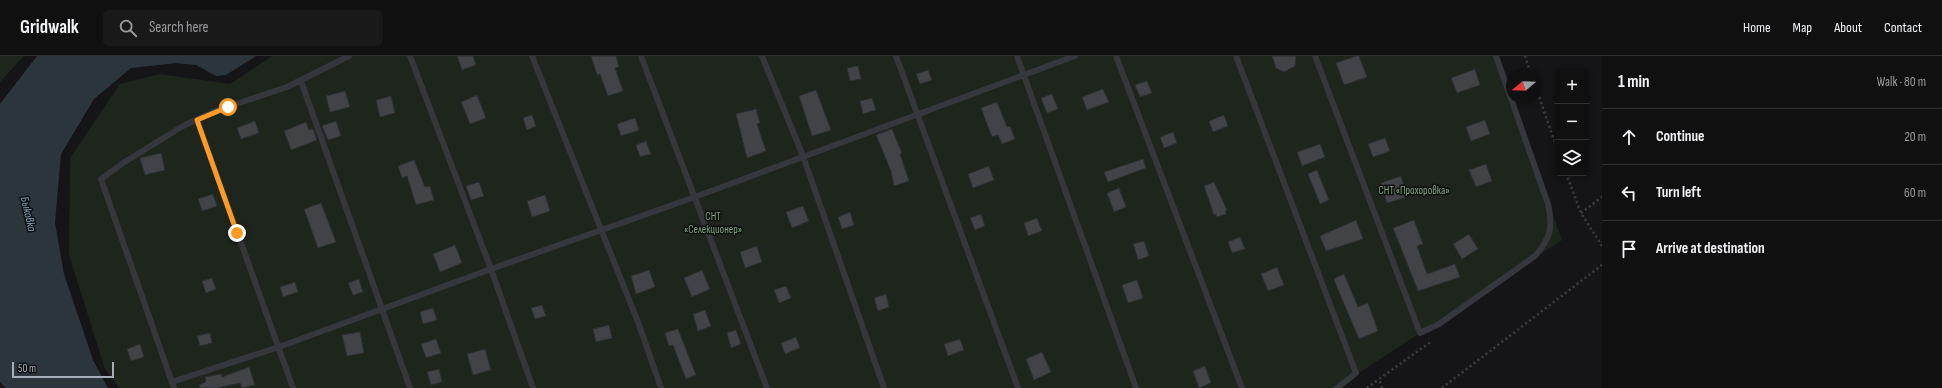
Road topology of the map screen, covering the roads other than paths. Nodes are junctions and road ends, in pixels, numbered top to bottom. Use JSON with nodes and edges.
{"nodes":[{"id":1,"x":348,"y":56,"type":"edge"},
{"id":2,"x":410,"y":56,"type":"edge"},
{"id":3,"x":532,"y":56,"type":"edge"},
{"id":4,"x":641,"y":56,"type":"edge"},
{"id":5,"x":762,"y":56,"type":"edge"},
{"id":6,"x":896,"y":56,"type":"edge"},
{"id":7,"x":1017,"y":56,"type":"edge"},
{"id":8,"x":1075,"y":56,"type":"edge"},
{"id":9,"x":1116,"y":56,"type":"edge"},
{"id":10,"x":1236,"y":56,"type":"edge"},
{"id":11,"x":1315,"y":56,"type":"edge"},
{"id":12,"x":1496,"y":56,"type":"edge"},
{"id":13,"x":1024,"y":75,"type":"junction"},
{"id":14,"x":301,"y":81,"type":"junction"},
{"id":15,"x":918,"y":113,"type":"junction"},
{"id":16,"x":197,"y":120,"type":"junction"},
{"id":17,"x":803,"y":156,"type":"junction"},
{"id":18,"x":695,"y":197,"type":"junction"},
{"id":19,"x":601,"y":229,"type":"junction"},
{"id":20,"x":491,"y":269,"type":"junction"},
{"id":21,"x":381,"y":309,"type":"junction"},
{"id":22,"x":279,"y":347,"type":"junction"},
{"id":23,"x":173,"y":385,"type":"edge"},
{"id":24,"x":293,"y":388,"type":"edge"},
{"id":25,"x":410,"y":388,"type":"edge"},
{"id":26,"x":533,"y":388,"type":"edge"},
{"id":27,"x":661,"y":388,"type":"edge"},
{"id":28,"x":767,"y":388,"type":"edge"},
{"id":29,"x":884,"y":388,"type":"edge"},
{"id":30,"x":1018,"y":388,"type":"edge"},
{"id":31,"x":1136,"y":388,"type":"edge"},
{"id":32,"x":1242,"y":388,"type":"edge"},
{"id":33,"x":1338,"y":388,"type":"edge"}],
"edges":[{"from":1,"to":14,"type":"lane"},
{"from":2,"to":20,"type":"lane"},
{"from":3,"to":19,"type":"lane"},
{"from":4,"to":18,"type":"lane"},
{"from":5,"to":17,"type":"lane"},
{"from":6,"to":15,"type":"lane"},
{"from":7,"to":13,"type":"lane"},
{"from":8,"to":13,"type":"lane"},
{"from":9,"to":32,"type":"lane"},
{"from":10,"to":33,"type":"lane"},
{"from":11,"to":12,"type":"lane"},
{"from":13,"to":15,"type":"lane"},
{"from":13,"to":31,"type":"lane"},
{"from":14,"to":16,"type":"lane"},
{"from":14,"to":21,"type":"lane"},
{"from":15,"to":17,"type":"lane"},
{"from":15,"to":30,"type":"lane"},
{"from":16,"to":22,"type":"lane"},
{"from":16,"to":23,"type":"lane"},
{"from":17,"to":18,"type":"lane"},
{"from":17,"to":29,"type":"lane"},
{"from":18,"to":19,"type":"lane"},
{"from":18,"to":28,"type":"lane"},
{"from":19,"to":20,"type":"lane"},
{"from":19,"to":27,"type":"lane"},
{"from":20,"to":21,"type":"lane"},
{"from":20,"to":26,"type":"lane"},
{"from":21,"to":22,"type":"lane"},
{"from":21,"to":25,"type":"lane"},
{"from":22,"to":23,"type":"lane"},
{"from":22,"to":24,"type":"lane"}]}
